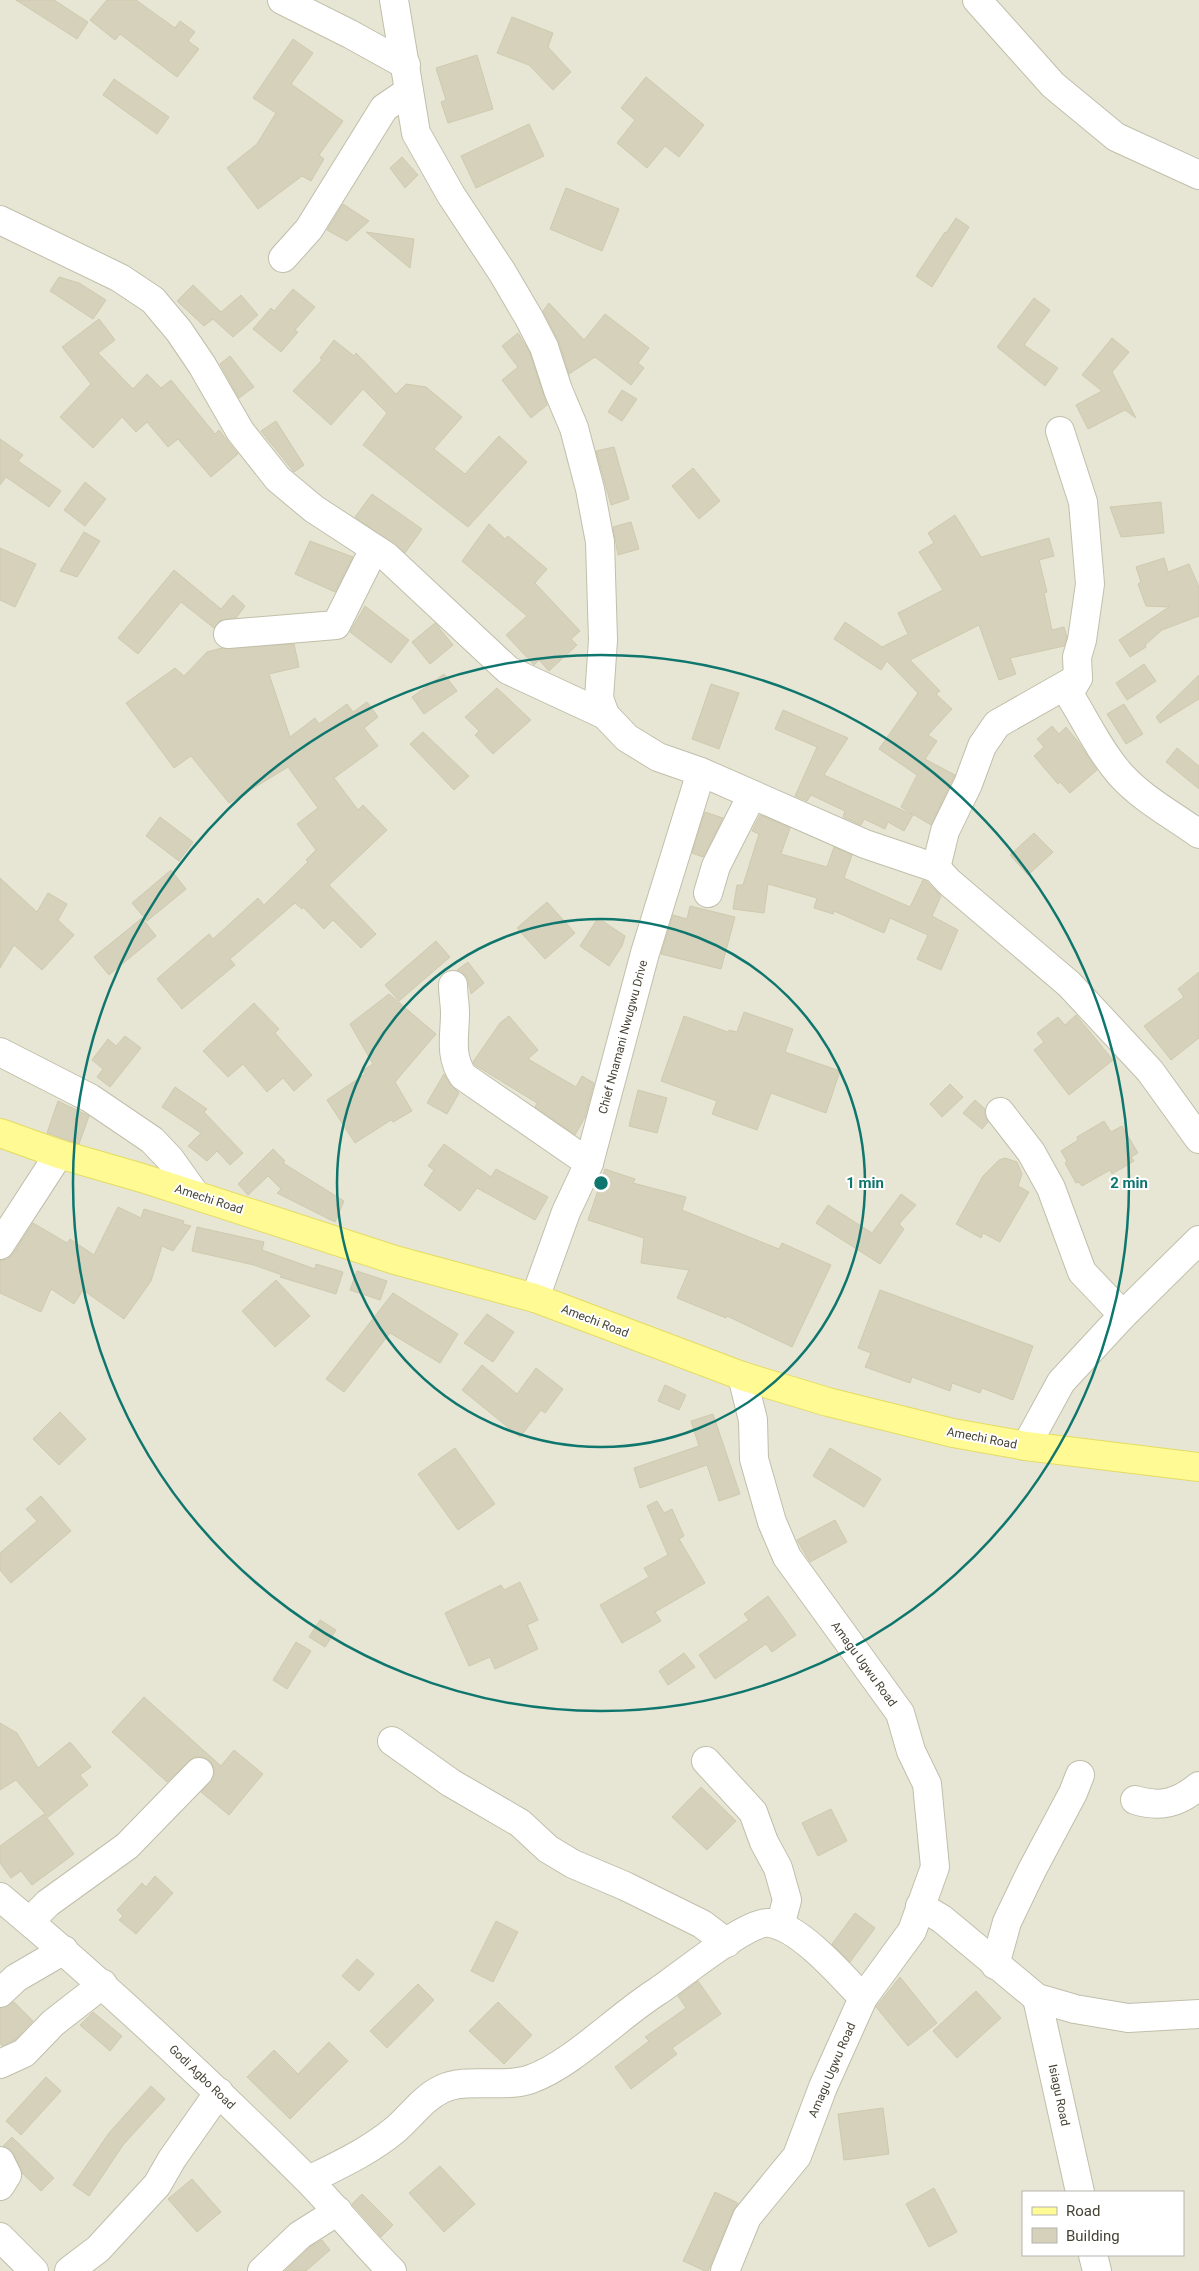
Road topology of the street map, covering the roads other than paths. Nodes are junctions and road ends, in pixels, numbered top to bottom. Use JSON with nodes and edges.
{"nodes":[{"id":1,"x":282,"y":0,"type":"edge"},
{"id":2,"x":394,"y":0,"type":"edge"},
{"id":3,"x":976,"y":0,"type":"edge"},
{"id":4,"x":407,"y":78,"type":"junction"},
{"id":5,"x":1199,"y":176,"type":"edge"},
{"id":6,"x":0,"y":220,"type":"edge"},
{"id":7,"x":283,"y":258,"type":"dead end"},
{"id":8,"x":1060,"y":431,"type":"dead end"},
{"id":9,"x":374,"y":549,"type":"junction"},
{"id":10,"x":228,"y":634,"type":"dead end"},
{"id":11,"x":1078,"y":678,"type":"junction"},
{"id":12,"x":605,"y":715,"type":"junction"},
{"id":13,"x":701,"y":772,"type":"junction"},
{"id":14,"x":752,"y":795,"type":"junction"},
{"id":15,"x":1199,"y":834,"type":"edge"},
{"id":16,"x":936,"y":868,"type":"junction"},
{"id":17,"x":708,"y":894,"type":"dead end"},
{"id":18,"x":452,"y":985,"type":"dead end"},
{"id":19,"x":0,"y":1052,"type":"edge"},
{"id":20,"x":1000,"y":1112,"type":"dead end"},
{"id":21,"x":0,"y":1133,"type":"edge"},
{"id":22,"x":1199,"y":1139,"type":"edge"},
{"id":23,"x":59,"y":1154,"type":"junction"},
{"id":24,"x":589,"y":1164,"type":"junction"},
{"id":25,"x":195,"y":1194,"type":"junction"},
{"id":26,"x":1199,"y":1240,"type":"edge"},
{"id":27,"x":0,"y":1245,"type":"edge"},
{"id":28,"x":535,"y":1298,"type":"junction"},
{"id":29,"x":1123,"y":1315,"type":"junction"},
{"id":30,"x":742,"y":1376,"type":"junction"},
{"id":31,"x":1026,"y":1446,"type":"junction"},
{"id":32,"x":1199,"y":1467,"type":"edge"},
{"id":33,"x":392,"y":1741,"type":"dead end"},
{"id":34,"x":706,"y":1762,"type":"dead end"},
{"id":35,"x":199,"y":1772,"type":"dead end"},
{"id":36,"x":1080,"y":1775,"type":"dead end"},
{"id":37,"x":1199,"y":1786,"type":"edge"},
{"id":38,"x":1135,"y":1800,"type":"dead end"},
{"id":39,"x":920,"y":1906,"type":"junction"},
{"id":40,"x":12,"y":1912,"type":"edge"},
{"id":41,"x":780,"y":1926,"type":"junction"},
{"id":42,"x":727,"y":1942,"type":"junction"},
{"id":43,"x":64,"y":1950,"type":"junction"},
{"id":44,"x":995,"y":1965,"type":"junction"},
{"id":45,"x":103,"y":1984,"type":"junction"},
{"id":46,"x":0,"y":1993,"type":"edge"},
{"id":47,"x":863,"y":1998,"type":"junction"},
{"id":48,"x":1037,"y":1998,"type":"junction"},
{"id":49,"x":1199,"y":2014,"type":"edge"},
{"id":50,"x":0,"y":2064,"type":"edge"},
{"id":51,"x":218,"y":2092,"type":"junction"},
{"id":52,"x":0,"y":2161,"type":"edge"},
{"id":53,"x":309,"y":2180,"type":"junction"},
{"id":54,"x":0,"y":2186,"type":"edge"},
{"id":55,"x":1080,"y":2191,"type":"edge"},
{"id":56,"x":338,"y":2212,"type":"junction"},
{"id":57,"x":0,"y":2237,"type":"edge"},
{"id":58,"x":1093,"y":2256,"type":"edge"},
{"id":59,"x":34,"y":2271,"type":"edge"},
{"id":60,"x":68,"y":2271,"type":"edge"},
{"id":61,"x":262,"y":2271,"type":"edge"},
{"id":62,"x":392,"y":2271,"type":"edge"},
{"id":63,"x":726,"y":2271,"type":"edge"},
{"id":64,"x":1097,"y":2271,"type":"edge"}],
"edges":[{"from":1,"to":4,"type":"street"},
{"from":2,"to":4,"type":"street"},
{"from":3,"to":5,"type":"street"},
{"from":4,"to":7,"type":"street"},
{"from":4,"to":12,"type":"street"},
{"from":6,"to":9,"type":"street"},
{"from":8,"to":11,"type":"street"},
{"from":9,"to":10,"type":"street"},
{"from":9,"to":12,"type":"street"},
{"from":11,"to":15,"type":"street"},
{"from":11,"to":16,"type":"street"},
{"from":12,"to":13,"type":"street"},
{"from":13,"to":14,"type":"street"},
{"from":13,"to":24,"type":"street","name":"Chief Nnamani Nwugwu Drive"},
{"from":14,"to":16,"type":"street"},
{"from":14,"to":17,"type":"street"},
{"from":16,"to":22,"type":"street"},
{"from":18,"to":24,"type":"street"},
{"from":19,"to":25,"type":"street"},
{"from":20,"to":29,"type":"street"},
{"from":21,"to":23,"type":"main road","name":"Amechi Road"},
{"from":23,"to":25,"type":"main road","name":"Amechi Road"},
{"from":23,"to":27,"type":"street"},
{"from":24,"to":28,"type":"street","name":"Chief Nnamani Nwugwu Drive"},
{"from":25,"to":28,"type":"main road","name":"Amechi Road"},
{"from":26,"to":29,"type":"street"},
{"from":28,"to":30,"type":"main road","name":"Amechi Road"},
{"from":29,"to":31,"type":"street"},
{"from":30,"to":31,"type":"main road","name":"Amechi Road"},
{"from":30,"to":39,"type":"street","name":"Amagu Ugwu Road"},
{"from":31,"to":32,"type":"main road","name":"Amechi Road"},
{"from":33,"to":42,"type":"street"},
{"from":34,"to":41,"type":"street"},
{"from":35,"to":40,"type":"street"},
{"from":36,"to":44,"type":"street"},
{"from":37,"to":38,"type":"street"},
{"from":39,"to":44,"type":"street"},
{"from":39,"to":47,"type":"street","name":"Amagu Ugwu Road"},
{"from":40,"to":43,"type":"street","name":"Godi Agbo Road"},
{"from":41,"to":42,"type":"street"},
{"from":41,"to":47,"type":"street"},
{"from":42,"to":53,"type":"street"},
{"from":43,"to":45,"type":"street","name":"Godi Agbo Road"},
{"from":43,"to":46,"type":"street"},
{"from":44,"to":48,"type":"street"},
{"from":45,"to":50,"type":"street"},
{"from":45,"to":51,"type":"street","name":"Godi Agbo Road"},
{"from":47,"to":63,"type":"street","name":"Amagu Ugwu Road"},
{"from":48,"to":49,"type":"street"},
{"from":48,"to":55,"type":"street","name":"Isiagu Road"},
{"from":51,"to":53,"type":"street","name":"Godi Agbo Road"},
{"from":51,"to":60,"type":"street"},
{"from":52,"to":54,"type":"street"},
{"from":53,"to":56,"type":"street","name":"Godi Agbo Road"},
{"from":56,"to":61,"type":"street"},
{"from":56,"to":62,"type":"street","name":"Godi Agbo Road"},
{"from":57,"to":59,"type":"street"},
{"from":58,"to":64,"type":"street"}]}
